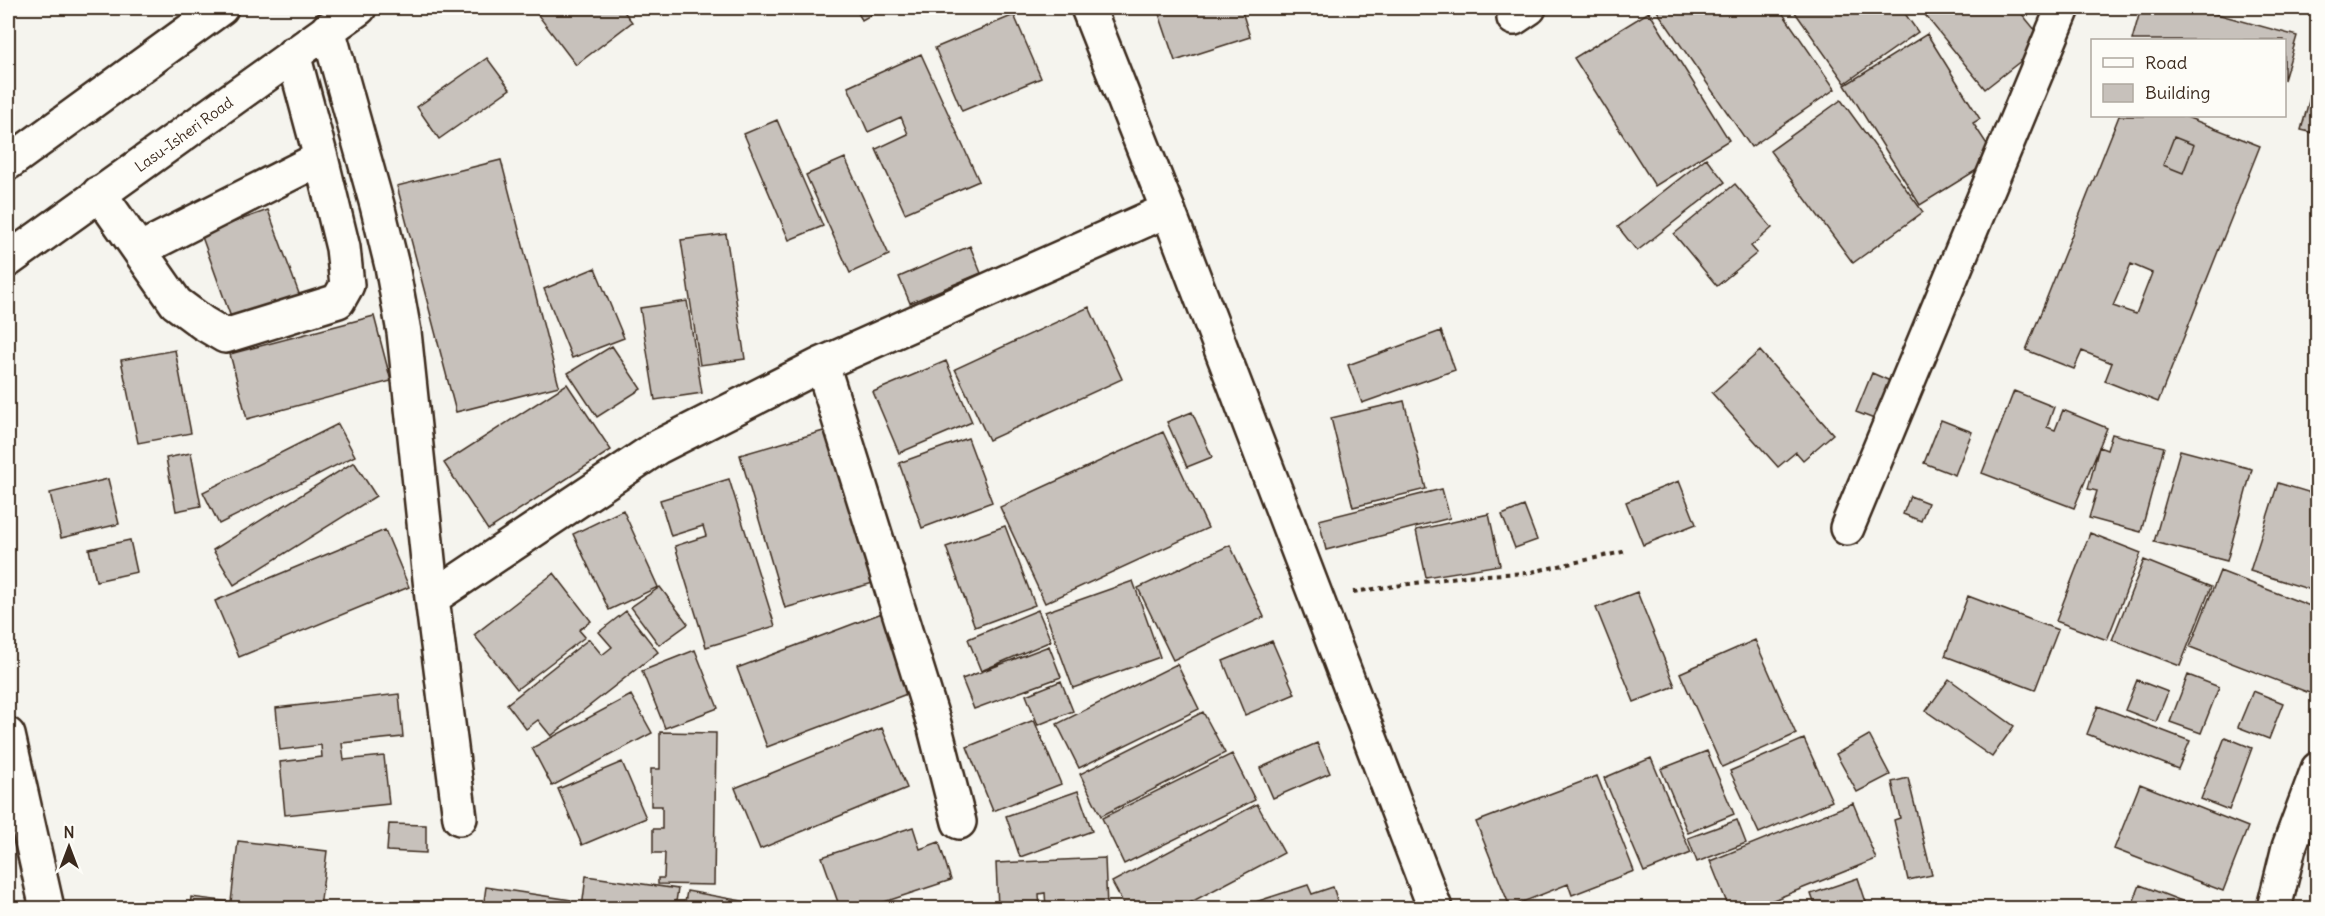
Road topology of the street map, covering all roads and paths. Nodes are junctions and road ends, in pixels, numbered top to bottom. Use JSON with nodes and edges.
{"nodes":[{"id":1,"x":221,"y":8,"type":"edge"},
{"id":2,"x":359,"y":8,"type":"edge"},
{"id":3,"x":1088,"y":8,"type":"edge"},
{"id":4,"x":2063,"y":8,"type":"edge"},
{"id":5,"x":328,"y":29,"type":"junction"},
{"id":6,"x":293,"y":54,"type":"junction"},
{"id":7,"x":321,"y":158,"type":"junction"},
{"id":8,"x":8,"y":163,"type":"edge"},
{"id":9,"x":99,"y":193,"type":"junction"},
{"id":10,"x":1168,"y":210,"type":"junction"},
{"id":11,"x":139,"y":250,"type":"junction"},
{"id":12,"x":8,"y":260,"type":"edge"},
{"id":13,"x":822,"y":364,"type":"junction"},
{"id":14,"x":1847,"y":528,"type":"dead end"},
{"id":15,"x":1627,"y":551,"type":"dead end"},
{"id":16,"x":432,"y":598,"type":"junction"},
{"id":17,"x":1316,"y":598,"type":"junction"},
{"id":18,"x":8,"y":735,"type":"edge"},
{"id":19,"x":2318,"y":770,"type":"edge"},
{"id":20,"x":460,"y":818,"type":"dead end"},
{"id":21,"x":959,"y":822,"type":"dead end"},
{"id":22,"x":47,"y":909,"type":"edge"},
{"id":23,"x":1435,"y":909,"type":"edge"},
{"id":24,"x":2274,"y":909,"type":"edge"}],
"edges":[{"from":1,"to":8,"type":"street"},
{"from":2,"to":5,"type":"street","name":"Lasu-Isheri Road"},
{"from":3,"to":10,"type":"street"},
{"from":4,"to":14,"type":"street"},
{"from":5,"to":6,"type":"street","name":"Lasu-Isheri Road"},
{"from":5,"to":16,"type":"street"},
{"from":6,"to":7,"type":"street"},
{"from":6,"to":9,"type":"street","name":"Lasu-Isheri Road"},
{"from":7,"to":11,"type":"street"},
{"from":7,"to":11,"type":"street"},
{"from":9,"to":11,"type":"street"},
{"from":9,"to":12,"type":"street","name":"Lasu-Isheri Road"},
{"from":10,"to":13,"type":"street"},
{"from":10,"to":17,"type":"street"},
{"from":13,"to":16,"type":"street"},
{"from":13,"to":21,"type":"street"},
{"from":15,"to":17,"type":"path"},
{"from":16,"to":20,"type":"street"},
{"from":17,"to":23,"type":"street"},
{"from":18,"to":22,"type":"street"},
{"from":19,"to":24,"type":"street"}]}
